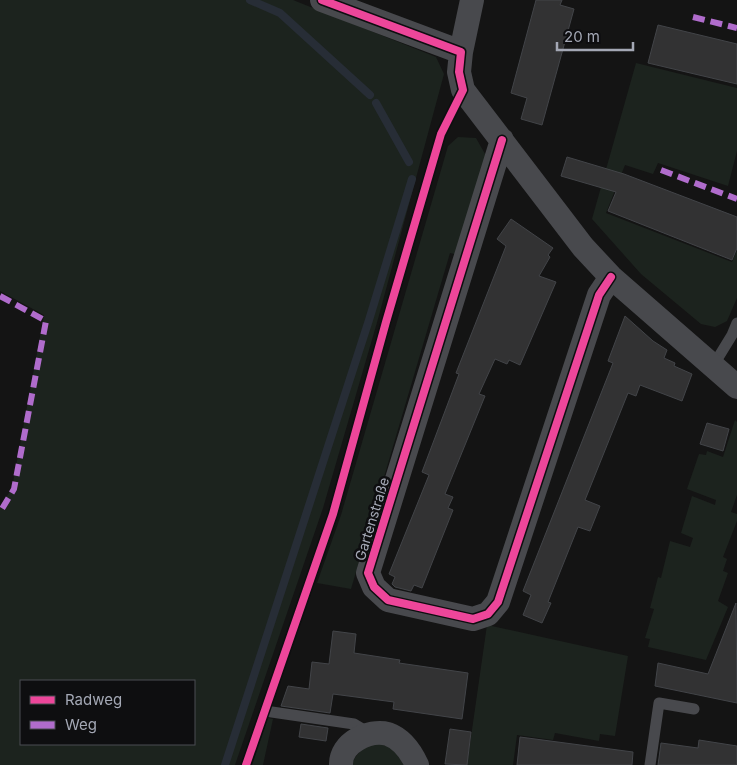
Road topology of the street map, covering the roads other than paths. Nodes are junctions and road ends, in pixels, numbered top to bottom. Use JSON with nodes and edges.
{"nodes":[{"id":1,"x":322,"y":0,"type":"edge"},
{"id":2,"x":472,"y":0,"type":"edge"},
{"id":3,"x":461,"y":52,"type":"junction"},
{"id":4,"x":502,"y":140,"type":"junction"},
{"id":5,"x":611,"y":277,"type":"junction"},
{"id":6,"x":737,"y":323,"type":"edge"},
{"id":7,"x":713,"y":366,"type":"junction"},
{"id":8,"x":737,"y":387,"type":"edge"},
{"id":9,"x":694,"y":708,"type":"dead end"},
{"id":10,"x":265,"y":711,"type":"dead end"},
{"id":11,"x":369,"y":733,"type":"junction"},
{"id":12,"x":341,"y":765,"type":"edge"},
{"id":13,"x":417,"y":765,"type":"edge"},
{"id":14,"x":650,"y":765,"type":"edge"}],
"edges":[{"from":1,"to":3,"type":"street"},
{"from":2,"to":3,"type":"street"},
{"from":3,"to":4,"type":"street"},
{"from":4,"to":5,"type":"street"},
{"from":4,"to":5,"type":"street","name":"Gartenstraße"},
{"from":5,"to":7,"type":"street"},
{"from":6,"to":7,"type":"lane"},
{"from":7,"to":8,"type":"street"},
{"from":9,"to":14,"type":"lane"},
{"from":10,"to":11,"type":"lane"},
{"from":11,"to":12,"type":"street"},
{"from":11,"to":13,"type":"street"}]}
